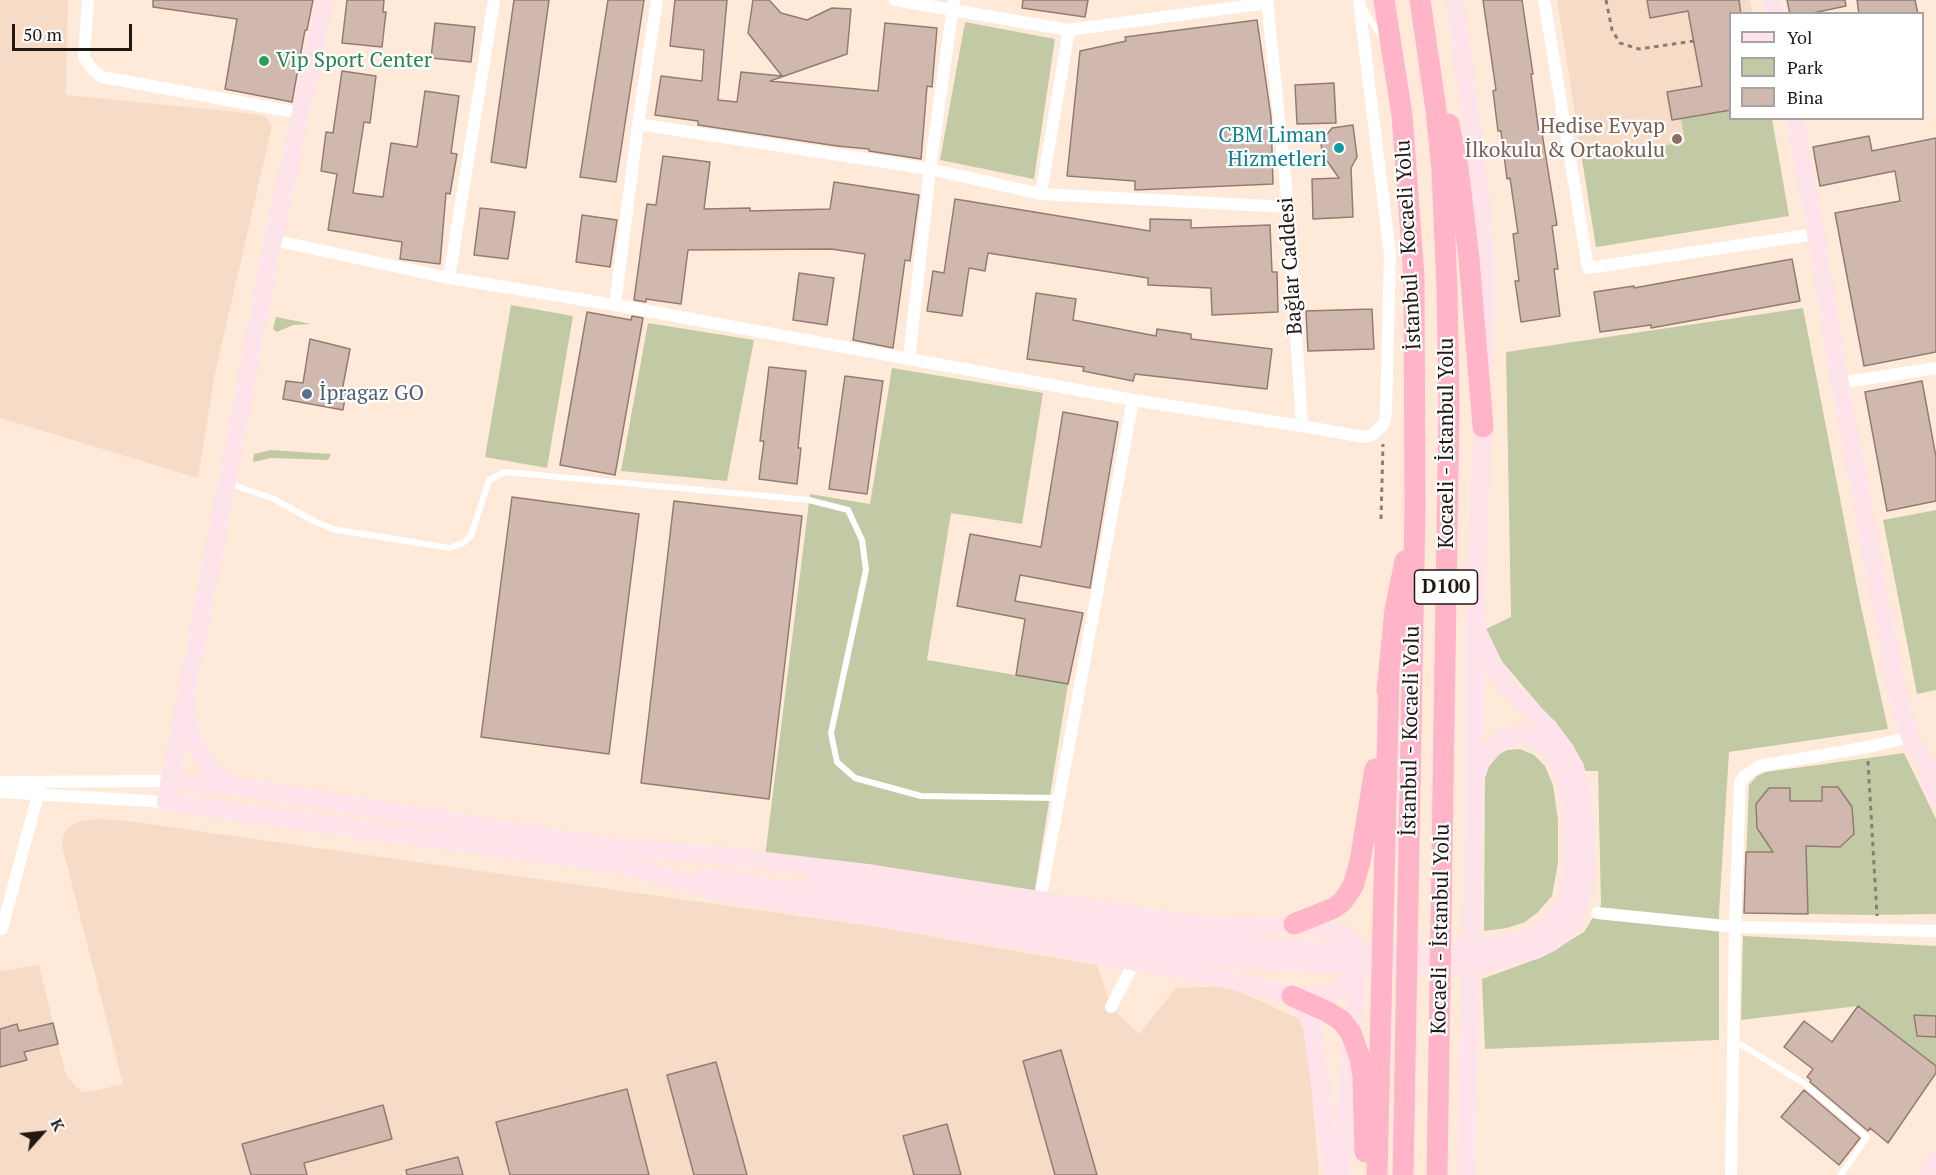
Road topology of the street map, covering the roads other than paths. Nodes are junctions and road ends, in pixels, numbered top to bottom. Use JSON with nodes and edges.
{"nodes":[{"id":1,"x":87,"y":0,"type":"edge"},
{"id":2,"x":324,"y":0,"type":"edge"},
{"id":3,"x":494,"y":0,"type":"edge"},
{"id":4,"x":657,"y":0,"type":"edge"},
{"id":5,"x":895,"y":0,"type":"edge"},
{"id":6,"x":1384,"y":0,"type":"edge"},
{"id":7,"x":1420,"y":0,"type":"edge"},
{"id":8,"x":1455,"y":0,"type":"edge"},
{"id":9,"x":1544,"y":0,"type":"edge"},
{"id":10,"x":1267,"y":1,"type":"edge"},
{"id":11,"x":1359,"y":1,"type":"edge"},
{"id":12,"x":954,"y":5,"type":"edge"},
{"id":13,"x":1069,"y":30,"type":"junction"},
{"id":14,"x":1394,"y":57,"type":"junction"},
{"id":15,"x":1428,"y":57,"type":"junction"},
{"id":16,"x":301,"y":117,"type":"junction"},
{"id":17,"x":1795,"y":120,"type":"edge"},
{"id":18,"x":638,"y":124,"type":"junction"},
{"id":19,"x":930,"y":169,"type":"junction"},
{"id":20,"x":1041,"y":194,"type":"junction"},
{"id":21,"x":1288,"y":207,"type":"junction"},
{"id":22,"x":1816,"y":234,"type":"junction"},
{"id":23,"x":273,"y":240,"type":"junction"},
{"id":24,"x":449,"y":278,"type":"junction"},
{"id":25,"x":615,"y":305,"type":"junction"},
{"id":26,"x":909,"y":359,"type":"junction"},
{"id":27,"x":1936,"y":368,"type":"edge"},
{"id":28,"x":1840,"y":383,"type":"junction"},
{"id":29,"x":1133,"y":400,"type":"junction"},
{"id":30,"x":1302,"y":426,"type":"junction"},
{"id":31,"x":1483,"y":427,"type":"junction"},
{"id":32,"x":228,"y":483,"type":"junction"},
{"id":33,"x":1415,"y":513,"type":"junction"},
{"id":34,"x":1475,"y":626,"type":"junction"},
{"id":35,"x":1389,"y":678,"type":"junction"},
{"id":36,"x":185,"y":702,"type":"junction"},
{"id":37,"x":1910,"y":737,"type":"junction"},
{"id":38,"x":1931,"y":768,"type":"edge"},
{"id":39,"x":1475,"y":780,"type":"junction"},
{"id":40,"x":169,"y":781,"type":"junction"},
{"id":41,"x":0,"y":782,"type":"edge"},
{"id":42,"x":230,"y":785,"type":"junction"},
{"id":43,"x":39,"y":789,"type":"junction"},
{"id":44,"x":0,"y":792,"type":"edge"},
{"id":45,"x":1936,"y":794,"type":"edge"},
{"id":46,"x":1059,"y":798,"type":"junction"},
{"id":47,"x":166,"y":802,"type":"junction"},
{"id":48,"x":620,"y":856,"type":"junction"},
{"id":49,"x":1040,"y":900,"type":"junction"},
{"id":50,"x":1597,"y":913,"type":"dead end"},
{"id":51,"x":1013,"y":917,"type":"junction"},
{"id":52,"x":1294,"y":924,"type":"junction"},
{"id":53,"x":1735,"y":927,"type":"junction"},
{"id":54,"x":2,"y":929,"type":"dead end"},
{"id":55,"x":1936,"y":931,"type":"edge"},
{"id":56,"x":1135,"y":962,"type":"junction"},
{"id":57,"x":1359,"y":966,"type":"junction"},
{"id":58,"x":1292,"y":996,"type":"junction"},
{"id":59,"x":1111,"y":1007,"type":"dead end"},
{"id":60,"x":1351,"y":1033,"type":"junction"},
{"id":61,"x":1733,"y":1043,"type":"junction"},
{"id":62,"x":1936,"y":1159,"type":"edge"},
{"id":63,"x":1333,"y":1175,"type":"edge"},
{"id":64,"x":1341,"y":1175,"type":"edge"},
{"id":65,"x":1366,"y":1175,"type":"edge"},
{"id":66,"x":1377,"y":1175,"type":"edge"},
{"id":67,"x":1403,"y":1175,"type":"edge"},
{"id":68,"x":1437,"y":1175,"type":"edge"},
{"id":69,"x":1466,"y":1175,"type":"edge"},
{"id":70,"x":1731,"y":1175,"type":"edge"},
{"id":71,"x":1841,"y":1175,"type":"edge"},
{"id":72,"x":1929,"y":1175,"type":"edge"}],
"edges":[{"from":1,"to":16,"type":"street"},
{"from":2,"to":16,"type":"main road"},
{"from":3,"to":24,"type":"street"},
{"from":4,"to":18,"type":"street"},
{"from":5,"to":12,"type":"street"},
{"from":6,"to":14,"type":"highway","name":"İstanbul - Kocaeli Yolu","number":"D100"},
{"from":7,"to":15,"type":"highway","name":"Kocaeli - İstanbul Yolu","number":"D100"},
{"from":8,"to":31,"type":"main road"},
{"from":9,"to":22,"type":"street"},
{"from":10,"to":13,"type":"street"},
{"from":10,"to":21,"type":"street","name":"Bağlar Caddesi"},
{"from":11,"to":14,"type":"lane"},
{"from":11,"to":30,"type":"street"},
{"from":12,"to":13,"type":"street"},
{"from":12,"to":19,"type":"street"},
{"from":13,"to":20,"type":"street"},
{"from":14,"to":33,"type":"highway","name":"İstanbul - Kocaeli Yolu","number":"D100"},
{"from":15,"to":31,"type":"highway"},
{"from":15,"to":68,"type":"highway","name":"Kocaeli - İstanbul Yolu","number":"D100"},
{"from":16,"to":23,"type":"main road"},
{"from":17,"to":22,"type":"main road"},
{"from":18,"to":19,"type":"street"},
{"from":18,"to":25,"type":"street"},
{"from":19,"to":20,"type":"street"},
{"from":19,"to":26,"type":"street"},
{"from":20,"to":21,"type":"street"},
{"from":21,"to":30,"type":"street","name":"Bağlar Caddesi"},
{"from":22,"to":28,"type":"main road"},
{"from":23,"to":24,"type":"street"},
{"from":23,"to":32,"type":"main road"},
{"from":24,"to":25,"type":"street"},
{"from":25,"to":26,"type":"street"},
{"from":26,"to":29,"type":"street"},
{"from":27,"to":28,"type":"street"},
{"from":28,"to":37,"type":"main road"},
{"from":29,"to":30,"type":"street"},
{"from":29,"to":46,"type":"street"},
{"from":31,"to":34,"type":"main road"},
{"from":32,"to":36,"type":"main road"},
{"from":32,"to":46,"type":"lane"},
{"from":33,"to":35,"type":"highway"},
{"from":33,"to":67,"type":"highway","name":"İstanbul - Kocaeli Yolu","number":"D100"},
{"from":34,"to":39,"type":"main road"},
{"from":34,"to":51,"type":"main road"},
{"from":35,"to":52,"type":"highway"},
{"from":35,"to":66,"type":"highway"},
{"from":36,"to":40,"type":"main road"},
{"from":36,"to":42,"type":"main road"},
{"from":37,"to":38,"type":"main road"},
{"from":37,"to":53,"type":"street"},
{"from":38,"to":45,"type":"main road"},
{"from":39,"to":51,"type":"main road"},
{"from":39,"to":69,"type":"main road"},
{"from":40,"to":42,"type":"main road"},
{"from":40,"to":43,"type":"street"},
{"from":40,"to":47,"type":"main road"},
{"from":41,"to":43,"type":"street"},
{"from":42,"to":48,"type":"main road"},
{"from":43,"to":44,"type":"street"},
{"from":43,"to":47,"type":"street"},
{"from":43,"to":54,"type":"street"},
{"from":46,"to":49,"type":"street"},
{"from":47,"to":48,"type":"main road"},
{"from":48,"to":49,"type":"main road"},
{"from":48,"to":51,"type":"main road"},
{"from":48,"to":56,"type":"main road"},
{"from":49,"to":52,"type":"main road"},
{"from":50,"to":53,"type":"street"},
{"from":52,"to":57,"type":"main road"},
{"from":53,"to":55,"type":"street"},
{"from":53,"to":61,"type":"street"},
{"from":56,"to":58,"type":"main road"},
{"from":56,"to":59,"type":"street"},
{"from":57,"to":58,"type":"main road"},
{"from":57,"to":60,"type":"main road"},
{"from":58,"to":60,"type":"highway"},
{"from":58,"to":63,"type":"main road"},
{"from":60,"to":64,"type":"main road"},
{"from":60,"to":65,"type":"highway"},
{"from":61,"to":70,"type":"street"},
{"from":61,"to":71,"type":"lane"},
{"from":62,"to":72,"type":"main road"}]}
